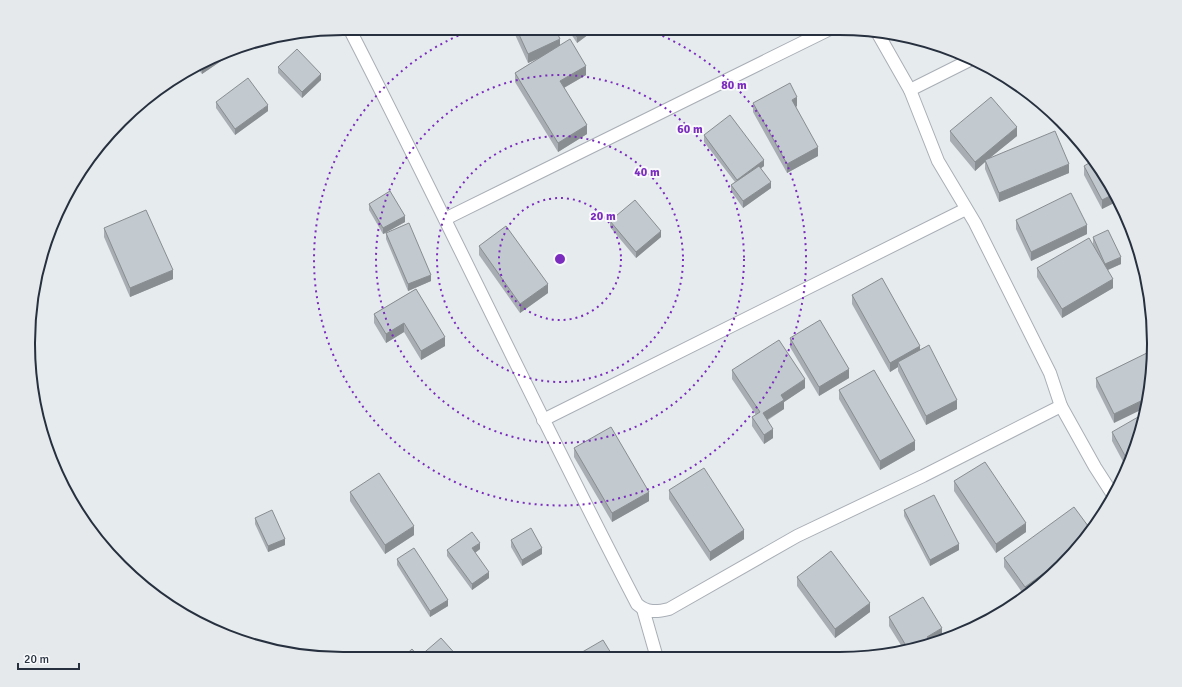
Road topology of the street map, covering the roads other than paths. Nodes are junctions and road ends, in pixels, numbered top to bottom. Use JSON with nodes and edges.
{"nodes":[{"id":1,"x":353,"y":35,"type":"edge"},
{"id":2,"x":818,"y":35,"type":"edge"},
{"id":3,"x":881,"y":38,"type":"edge"},
{"id":4,"x":966,"y":62,"type":"edge"},
{"id":5,"x":910,"y":90,"type":"junction"},
{"id":6,"x":966,"y":209,"type":"junction"},
{"id":7,"x":445,"y":219,"type":"junction"},
{"id":8,"x":1061,"y":406,"type":"junction"},
{"id":9,"x":544,"y":420,"type":"junction"},
{"id":10,"x":1110,"y":491,"type":"edge"},
{"id":11,"x":643,"y":609,"type":"junction"},
{"id":12,"x":656,"y":652,"type":"edge"}],
"edges":[{"from":1,"to":7,"type":"street"},
{"from":2,"to":7,"type":"street"},
{"from":3,"to":5,"type":"street"},
{"from":4,"to":5,"type":"street"},
{"from":5,"to":6,"type":"street"},
{"from":6,"to":8,"type":"street"},
{"from":6,"to":9,"type":"street"},
{"from":7,"to":9,"type":"street"},
{"from":8,"to":10,"type":"street"},
{"from":8,"to":11,"type":"street"},
{"from":9,"to":11,"type":"street"},
{"from":11,"to":12,"type":"street"}]}
